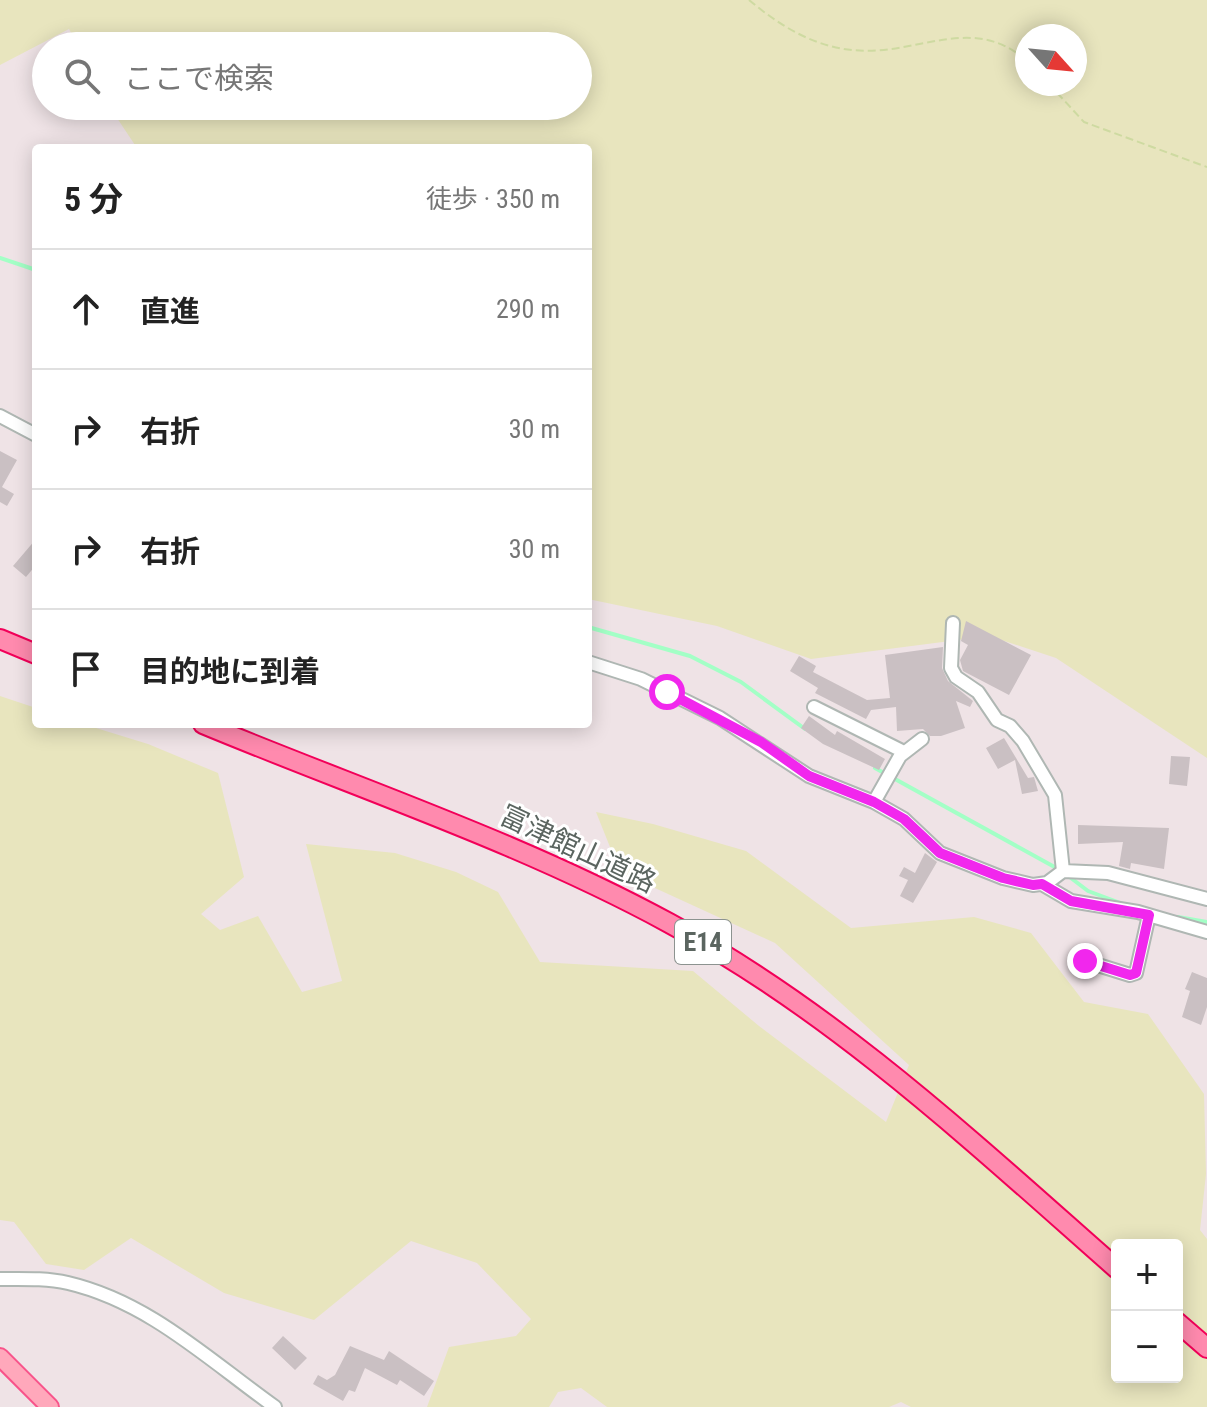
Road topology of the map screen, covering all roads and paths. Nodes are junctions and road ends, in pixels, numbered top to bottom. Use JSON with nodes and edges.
{"nodes":[{"id":1,"x":749,"y":0,"type":"edge"},
{"id":2,"x":1015,"y":51,"type":"edge"},
{"id":3,"x":1060,"y":96,"type":"edge"},
{"id":4,"x":1207,"y":167,"type":"edge"},
{"id":5,"x":0,"y":416,"type":"edge"},
{"id":6,"x":32,"y":433,"type":"edge"},
{"id":7,"x":953,"y":623,"type":"dead end"},
{"id":8,"x":0,"y":639,"type":"edge"},
{"id":9,"x":32,"y":652,"type":"edge"},
{"id":10,"x":592,"y":663,"type":"edge"},
{"id":11,"x":814,"y":707,"type":"dead end"},
{"id":12,"x":213,"y":728,"type":"edge"},
{"id":13,"x":922,"y":739,"type":"dead end"},
{"id":14,"x":904,"y":752,"type":"junction"},
{"id":15,"x":874,"y":802,"type":"junction"},
{"id":16,"x":1063,"y":871,"type":"junction"},
{"id":17,"x":1042,"y":884,"type":"junction"},
{"id":18,"x":1207,"y":899,"type":"edge"},
{"id":19,"x":1149,"y":915,"type":"junction"},
{"id":20,"x":1207,"y":932,"type":"edge"},
{"id":21,"x":1085,"y":961,"type":"dead end"},
{"id":22,"x":1111,"y":1264,"type":"edge"},
{"id":23,"x":0,"y":1279,"type":"edge"},
{"id":24,"x":1183,"y":1327,"type":"edge"},
{"id":25,"x":1207,"y":1348,"type":"edge"},
{"id":26,"x":2,"y":1364,"type":"edge"},
{"id":27,"x":50,"y":1407,"type":"edge"},
{"id":28,"x":275,"y":1407,"type":"edge"}],
"edges":[{"from":1,"to":2,"type":"path"},
{"from":3,"to":4,"type":"path"},
{"from":5,"to":6,"type":"street"},
{"from":7,"to":16,"type":"street"},
{"from":8,"to":9,"type":"highway"},
{"from":10,"to":15,"type":"street"},
{"from":11,"to":14,"type":"street"},
{"from":12,"to":22,"type":"highway","name":"富津館山道路","number":"E14"},
{"from":13,"to":14,"type":"street"},
{"from":14,"to":15,"type":"street"},
{"from":15,"to":17,"type":"street"},
{"from":16,"to":17,"type":"street"},
{"from":16,"to":18,"type":"street"},
{"from":17,"to":19,"type":"street"},
{"from":19,"to":20,"type":"street"},
{"from":19,"to":21,"type":"street"},
{"from":23,"to":28,"type":"street"},
{"from":24,"to":25,"type":"highway"},
{"from":26,"to":27,"type":"main road"}]}
